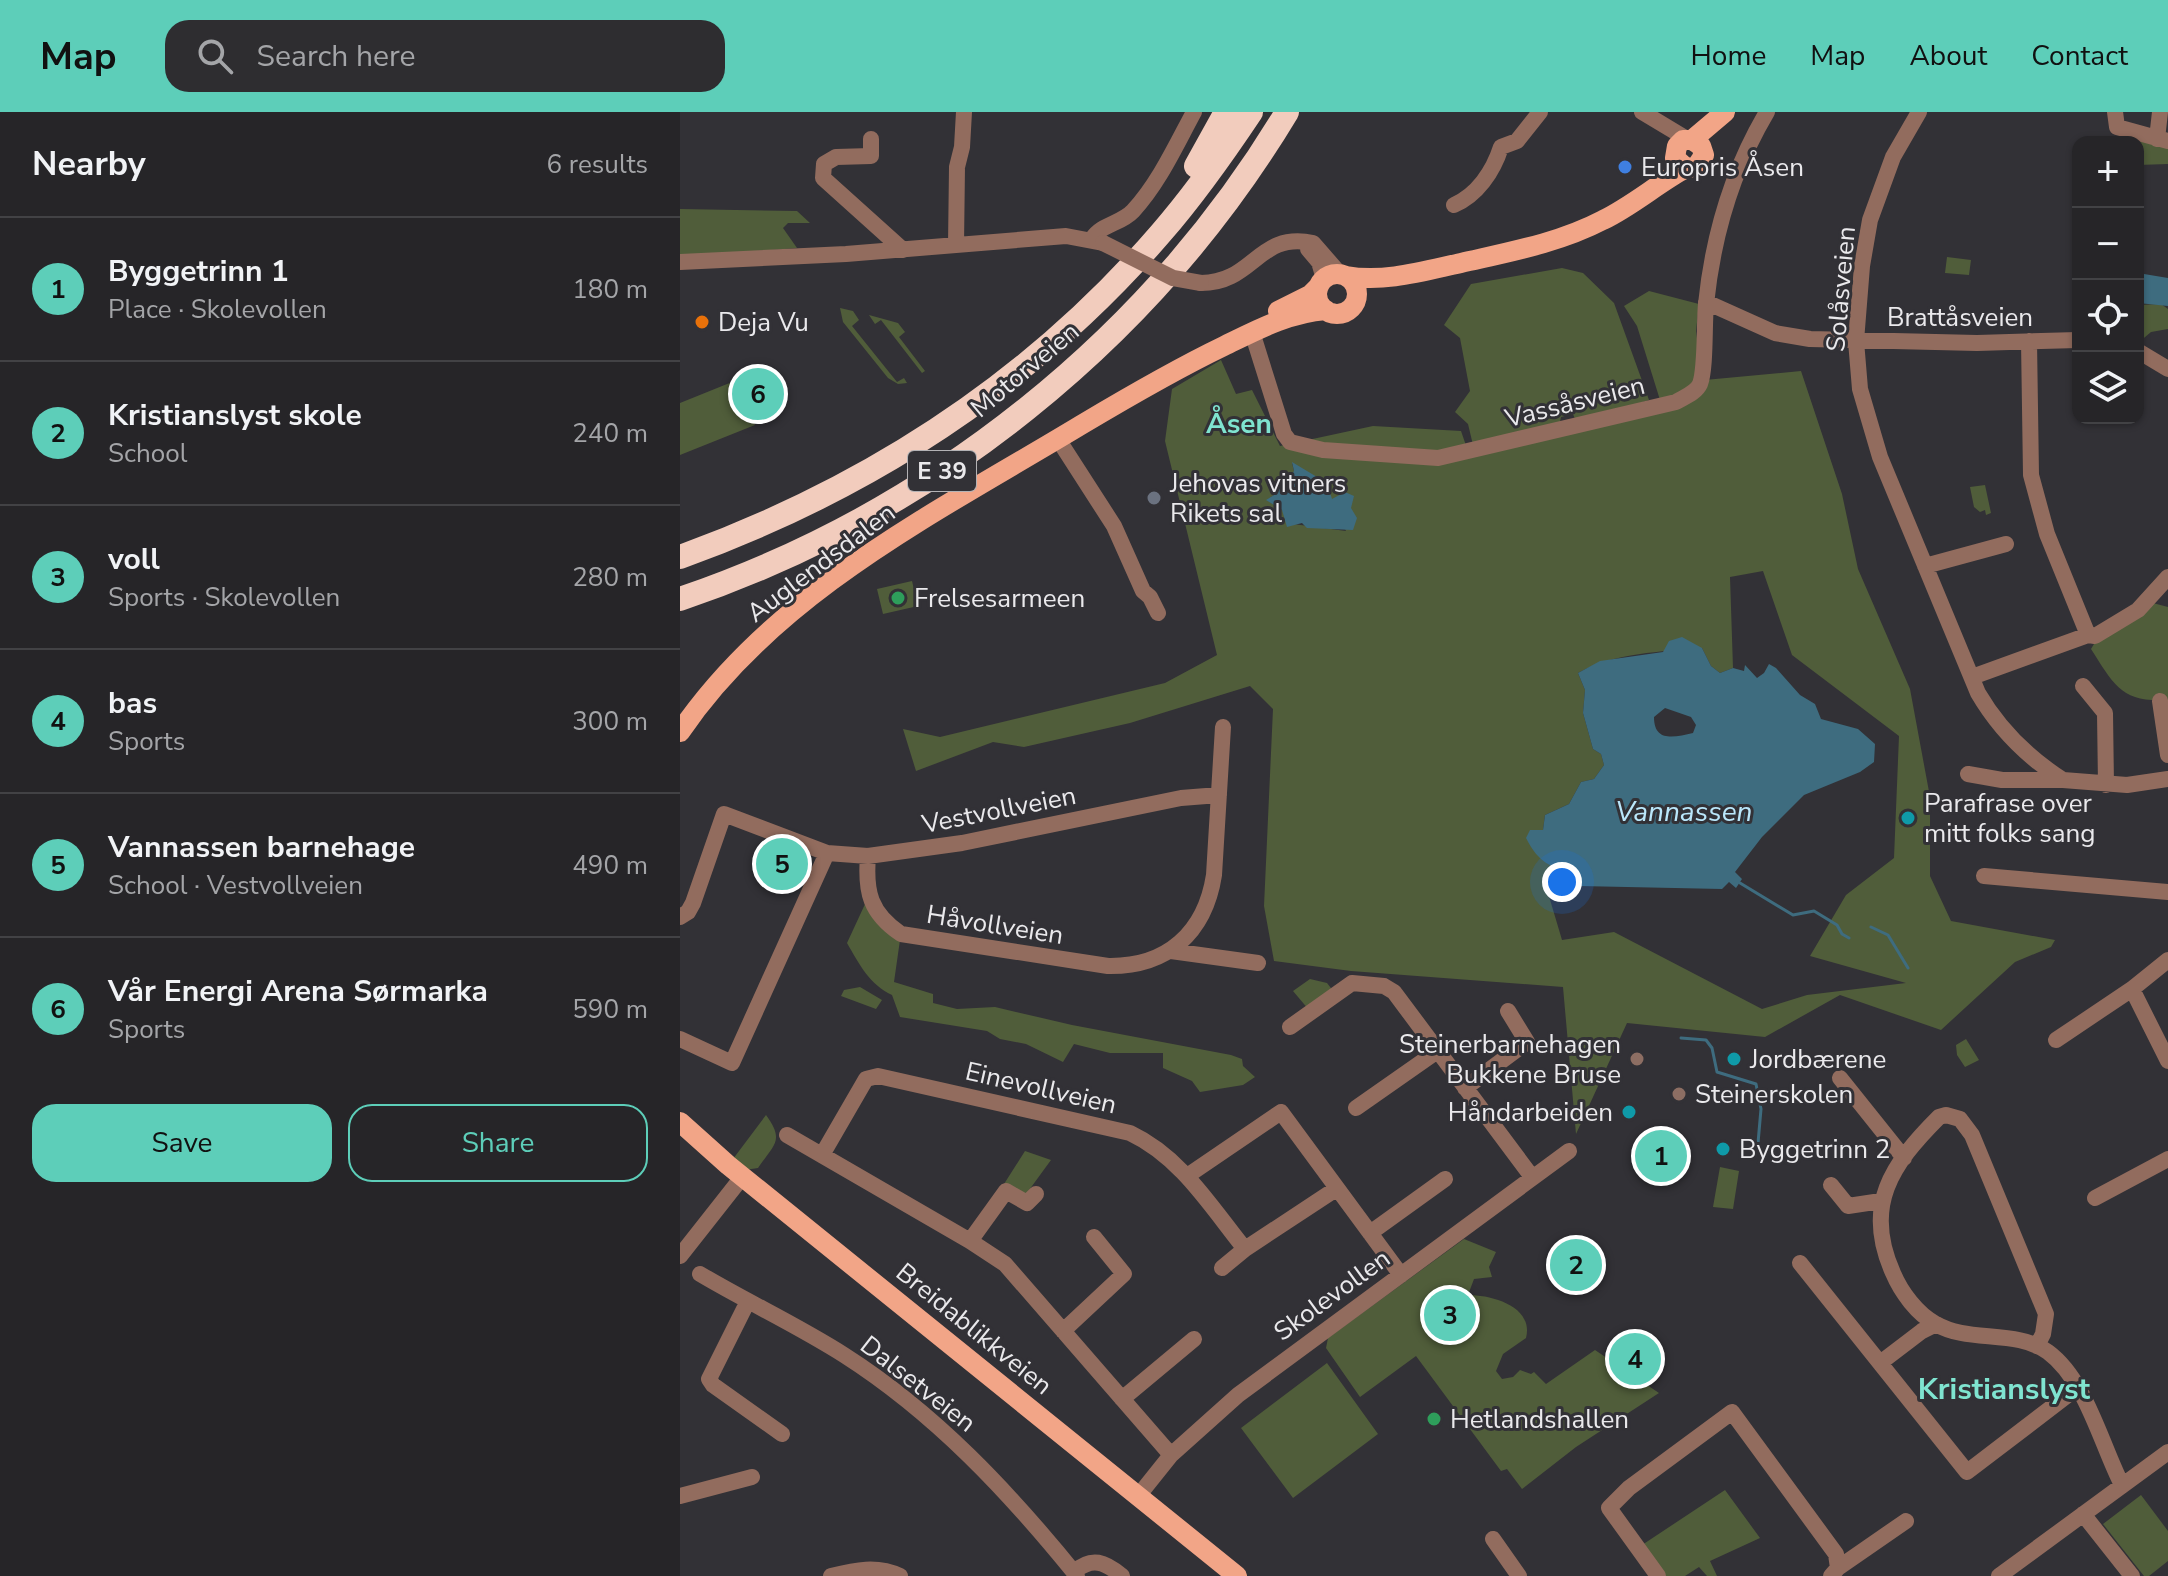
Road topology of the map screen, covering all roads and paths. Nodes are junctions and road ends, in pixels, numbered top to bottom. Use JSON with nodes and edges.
{"nodes":[{"id":1,"x":964,"y":112,"type":"edge"},
{"id":2,"x":1194,"y":112,"type":"edge"},
{"id":3,"x":1226,"y":112,"type":"edge"},
{"id":4,"x":1251,"y":112,"type":"edge"},
{"id":5,"x":1287,"y":112,"type":"edge"},
{"id":6,"x":1304,"y":112,"type":"edge"},
{"id":7,"x":1540,"y":112,"type":"edge"},
{"id":8,"x":1643,"y":112,"type":"edge"},
{"id":9,"x":1726,"y":112,"type":"edge"},
{"id":10,"x":1767,"y":112,"type":"edge"},
{"id":11,"x":1919,"y":112,"type":"edge"},
{"id":12,"x":2115,"y":112,"type":"edge"},
{"id":13,"x":2160,"y":112,"type":"edge"},
{"id":14,"x":871,"y":139,"type":"dead end"},
{"id":15,"x":2162,"y":140,"type":"edge"},
{"id":16,"x":1686,"y":151,"type":"junction"},
{"id":17,"x":1245,"y":176,"type":"junction"},
{"id":18,"x":1454,"y":205,"type":"dead end"},
{"id":19,"x":1098,"y":241,"type":"junction"},
{"id":20,"x":956,"y":245,"type":"junction"},
{"id":21,"x":903,"y":250,"type":"junction"},
{"id":22,"x":680,"y":262,"type":"edge"},
{"id":23,"x":1403,"y":277,"type":"junction"},
{"id":24,"x":1332,"y":279,"type":"junction"},
{"id":25,"x":1102,"y":296,"type":"junction"},
{"id":26,"x":1356,"y":301,"type":"junction"},
{"id":27,"x":1706,"y":302,"type":"junction"},
{"id":28,"x":1326,"y":310,"type":"junction"},
{"id":29,"x":1252,"y":332,"type":"junction"},
{"id":30,"x":2072,"y":340,"type":"edge"},
{"id":31,"x":1856,"y":341,"type":"junction"},
{"id":32,"x":2029,"y":341,"type":"junction"},
{"id":33,"x":2140,"y":352,"type":"edge"},
{"id":34,"x":1187,"y":363,"type":"junction"},
{"id":35,"x":2168,"y":369,"type":"edge"},
{"id":36,"x":1058,"y":439,"type":"junction"},
{"id":37,"x":2006,"y":544,"type":"dead end"},
{"id":38,"x":680,"y":557,"type":"edge"},
{"id":39,"x":1925,"y":566,"type":"junction"},
{"id":40,"x":2168,"y":577,"type":"edge"},
{"id":41,"x":680,"y":599,"type":"edge"},
{"id":42,"x":1158,"y":613,"type":"dead end"},
{"id":43,"x":2088,"y":635,"type":"junction"},
{"id":44,"x":1972,"y":677,"type":"junction"},
{"id":45,"x":2083,"y":686,"type":"dead end"},
{"id":46,"x":2160,"y":701,"type":"dead end"},
{"id":47,"x":1223,"y":727,"type":"dead end"},
{"id":48,"x":680,"y":732,"type":"edge"},
{"id":49,"x":2168,"y":755,"type":"edge"},
{"id":50,"x":2036,"y":762,"type":"junction"},
{"id":51,"x":1968,"y":774,"type":"dead end"},
{"id":52,"x":2168,"y":779,"type":"edge"},
{"id":53,"x":2063,"y":780,"type":"junction"},
{"id":54,"x":2025,"y":781,"type":"junction"},
{"id":55,"x":2106,"y":785,"type":"junction"},
{"id":56,"x":1219,"y":795,"type":"junction"},
{"id":57,"x":827,"y":853,"type":"junction"},
{"id":58,"x":868,"y":856,"type":"junction"},
{"id":59,"x":1984,"y":876,"type":"dead end"},
{"id":60,"x":2168,"y":892,"type":"edge"},
{"id":61,"x":680,"y":917,"type":"edge"},
{"id":62,"x":1171,"y":951,"type":"junction"},
{"id":63,"x":2168,"y":960,"type":"edge"},
{"id":64,"x":1258,"y":963,"type":"dead end"},
{"id":65,"x":2132,"y":989,"type":"junction"},
{"id":66,"x":1508,"y":1011,"type":"dead end"},
{"id":67,"x":1290,"y":1027,"type":"dead end"},
{"id":68,"x":680,"y":1039,"type":"edge"},
{"id":69,"x":2056,"y":1040,"type":"dead end"},
{"id":70,"x":1436,"y":1052,"type":"junction"},
{"id":71,"x":2168,"y":1061,"type":"edge"},
{"id":72,"x":1840,"y":1078,"type":"dead end"},
{"id":73,"x":1465,"y":1088,"type":"junction"},
{"id":74,"x":1356,"y":1108,"type":"dead end"},
{"id":75,"x":680,"y":1122,"type":"edge"},
{"id":76,"x":787,"y":1135,"type":"dead end"},
{"id":77,"x":1569,"y":1151,"type":"dead end"},
{"id":78,"x":822,"y":1155,"type":"junction"},
{"id":79,"x":1904,"y":1158,"type":"junction"},
{"id":80,"x":2168,"y":1159,"type":"edge"},
{"id":81,"x":743,"y":1176,"type":"junction"},
{"id":82,"x":1187,"y":1176,"type":"junction"},
{"id":83,"x":1532,"y":1177,"type":"junction"},
{"id":84,"x":1445,"y":1179,"type":"dead end"},
{"id":85,"x":1831,"y":1185,"type":"dead end"},
{"id":86,"x":1336,"y":1189,"type":"junction"},
{"id":87,"x":1036,"y":1194,"type":"dead end"},
{"id":88,"x":2095,"y":1198,"type":"dead end"},
{"id":89,"x":1881,"y":1201,"type":"junction"},
{"id":90,"x":1370,"y":1233,"type":"junction"},
{"id":91,"x":1094,"y":1237,"type":"dead end"},
{"id":92,"x":970,"y":1241,"type":"junction"},
{"id":93,"x":1245,"y":1249,"type":"junction"},
{"id":94,"x":680,"y":1256,"type":"edge"},
{"id":95,"x":1800,"y":1263,"type":"dead end"},
{"id":96,"x":1222,"y":1268,"type":"dead end"},
{"id":97,"x":700,"y":1274,"type":"dead end"},
{"id":98,"x":1401,"y":1275,"type":"junction"},
{"id":99,"x":748,"y":1301,"type":"junction"},
{"id":100,"x":1936,"y":1324,"type":"junction"},
{"id":101,"x":1063,"y":1331,"type":"junction"},
{"id":102,"x":1194,"y":1339,"type":"dead end"},
{"id":103,"x":2037,"y":1346,"type":"junction"},
{"id":104,"x":1880,"y":1363,"type":"junction"},
{"id":105,"x":2077,"y":1388,"type":"junction"},
{"id":106,"x":1122,"y":1399,"type":"junction"},
{"id":107,"x":782,"y":1434,"type":"dead end"},
{"id":108,"x":2168,"y":1452,"type":"edge"},
{"id":109,"x":1171,"y":1455,"type":"junction"},
{"id":110,"x":752,"y":1477,"type":"dead end"},
{"id":111,"x":2122,"y":1485,"type":"junction"},
{"id":112,"x":1139,"y":1495,"type":"junction"},
{"id":113,"x":680,"y":1496,"type":"edge"},
{"id":114,"x":2083,"y":1514,"type":"junction"},
{"id":115,"x":1906,"y":1521,"type":"dead end"},
{"id":116,"x":1493,"y":1539,"type":"dead end"},
{"id":117,"x":1835,"y":1572,"type":"edge"},
{"id":118,"x":1075,"y":1574,"type":"edge"},
{"id":119,"x":831,"y":1576,"type":"edge"},
{"id":120,"x":900,"y":1576,"type":"edge"},
{"id":121,"x":1122,"y":1576,"type":"edge"},
{"id":122,"x":1237,"y":1576,"type":"edge"},
{"id":123,"x":1519,"y":1576,"type":"edge"},
{"id":124,"x":1658,"y":1576,"type":"edge"},
{"id":125,"x":1999,"y":1576,"type":"edge"},
{"id":126,"x":2132,"y":1576,"type":"edge"}],
"edges":[{"from":1,"to":20,"type":"street"},
{"from":2,"to":19,"type":"street"},
{"from":3,"to":25,"type":"highway","number":"E 39"},
{"from":4,"to":25,"type":"highway","name":"Motorveien","number":"E 39"},
{"from":5,"to":17,"type":"highway","name":"Motorveien","number":"E 39"},
{"from":6,"to":17,"type":"highway","number":"E 39"},
{"from":7,"to":18,"type":"street"},
{"from":8,"to":16,"type":"street"},
{"from":9,"to":16,"type":"main road"},
{"from":10,"to":27,"type":"street","name":"Vassåsveien"},
{"from":11,"to":31,"type":"street","name":"Solåsveien"},
{"from":12,"to":15,"type":"street"},
{"from":13,"to":15,"type":"street"},
{"from":14,"to":21,"type":"street"},
{"from":16,"to":23,"type":"main road"},
{"from":17,"to":41,"type":"highway","name":"Motorveien","number":"E 39"},
{"from":19,"to":20,"type":"street"},
{"from":19,"to":24,"type":"street","bridge":true},
{"from":20,"to":21,"type":"street"},
{"from":21,"to":22,"type":"street"},
{"from":23,"to":24,"type":"main road"},
{"from":23,"to":26,"type":"main road"},
{"from":24,"to":26,"type":"main road"},
{"from":24,"to":28,"type":"main road"},
{"from":24,"to":34,"type":"main road"},
{"from":25,"to":38,"type":"highway","name":"Motorveien","number":"E 39"},
{"from":26,"to":28,"type":"main road"},
{"from":27,"to":29,"type":"street","name":"Vassåsveien"},
{"from":27,"to":31,"type":"street","name":"Brattåsveien"},
{"from":28,"to":29,"type":"main road"},
{"from":29,"to":34,"type":"main road"},
{"from":30,"to":32,"type":"street","name":"Brattåsveien"},
{"from":31,"to":32,"type":"street","name":"Brattåsveien"},
{"from":31,"to":39,"type":"street","name":"Solåsveien"},
{"from":32,"to":43,"type":"street"},
{"from":33,"to":35,"type":"street"},
{"from":34,"to":36,"type":"main road","name":"Auglendsdalen"},
{"from":36,"to":42,"type":"street"},
{"from":36,"to":48,"type":"main road","name":"Auglendsdalen"},
{"from":37,"to":39,"type":"street"},
{"from":39,"to":44,"type":"street","name":"Solåsveien"},
{"from":40,"to":43,"type":"street"},
{"from":43,"to":44,"type":"street"},
{"from":44,"to":50,"type":"street","name":"Solåsveien"},
{"from":45,"to":55,"type":"street"},
{"from":46,"to":49,"type":"street"},
{"from":47,"to":56,"type":"street"},
{"from":50,"to":53,"type":"street","name":"Solåsveien"},
{"from":50,"to":54,"type":"street"},
{"from":51,"to":54,"type":"street"},
{"from":52,"to":55,"type":"street"},
{"from":53,"to":54,"type":"street"},
{"from":53,"to":55,"type":"street"},
{"from":56,"to":58,"type":"street","name":"Vestvollveien"},
{"from":56,"to":62,"type":"street","name":"Håvollveien"},
{"from":57,"to":58,"type":"street","name":"Vestvollveien"},
{"from":57,"to":61,"type":"street","name":"Vestvollveien"},
{"from":57,"to":68,"type":"street"},
{"from":58,"to":62,"type":"street","name":"Håvollveien"},
{"from":59,"to":60,"type":"street"},
{"from":62,"to":64,"type":"street","name":"Håvollveien"},
{"from":63,"to":65,"type":"street"},
{"from":65,"to":69,"type":"street"},
{"from":65,"to":71,"type":"street"},
{"from":66,"to":73,"type":"street"},
{"from":67,"to":70,"type":"street"},
{"from":70,"to":73,"type":"street"},
{"from":70,"to":74,"type":"street"},
{"from":72,"to":79,"type":"street"},
{"from":73,"to":83,"type":"street"},
{"from":75,"to":81,"type":"main road","name":"Breidablikkveien"},
{"from":76,"to":78,"type":"street"},
{"from":77,"to":83,"type":"street","name":"Skolevollen"},
{"from":78,"to":82,"type":"street","name":"Einevollveien"},
{"from":78,"to":92,"type":"street"},
{"from":79,"to":89,"type":"street"},
{"from":79,"to":103,"type":"street"},
{"from":80,"to":88,"type":"street"},
{"from":81,"to":94,"type":"street"},
{"from":81,"to":112,"type":"main road","name":"Breidablikkveien"},
{"from":82,"to":86,"type":"street"},
{"from":82,"to":93,"type":"street","name":"Einevollveien"},
{"from":83,"to":98,"type":"street","name":"Skolevollen"},
{"from":84,"to":90,"type":"street"},
{"from":85,"to":89,"type":"street"},
{"from":86,"to":90,"type":"street"},
{"from":86,"to":93,"type":"street"},
{"from":87,"to":92,"type":"street"},
{"from":89,"to":100,"type":"street"},
{"from":90,"to":98,"type":"street"},
{"from":91,"to":101,"type":"street"},
{"from":92,"to":101,"type":"street"},
{"from":93,"to":96,"type":"street"},
{"from":95,"to":104,"type":"street"},
{"from":97,"to":99,"type":"street","name":"Dalsetveien"},
{"from":98,"to":109,"type":"street","name":"Skolevollen"},
{"from":99,"to":107,"type":"street"},
{"from":99,"to":118,"type":"street","name":"Dalsetveien"},
{"from":100,"to":103,"type":"street"},
{"from":100,"to":104,"type":"street"},
{"from":101,"to":106,"type":"street"},
{"from":102,"to":106,"type":"street"},
{"from":103,"to":105,"type":"street"},
{"from":104,"to":105,"type":"street"},
{"from":105,"to":111,"type":"street"},
{"from":106,"to":109,"type":"street"},
{"from":108,"to":111,"type":"street"},
{"from":109,"to":112,"type":"street","name":"Skolevollen"},
{"from":110,"to":113,"type":"street"},
{"from":111,"to":114,"type":"street"},
{"from":112,"to":122,"type":"main road","name":"Breidablikkveien"},
{"from":114,"to":125,"type":"street"},
{"from":114,"to":126,"type":"street"},
{"from":115,"to":117,"type":"street"},
{"from":116,"to":123,"type":"street"},
{"from":117,"to":124,"type":"street"},
{"from":118,"to":121,"type":"street","name":"Dalsetveien"},
{"from":119,"to":120,"type":"street"}]}
